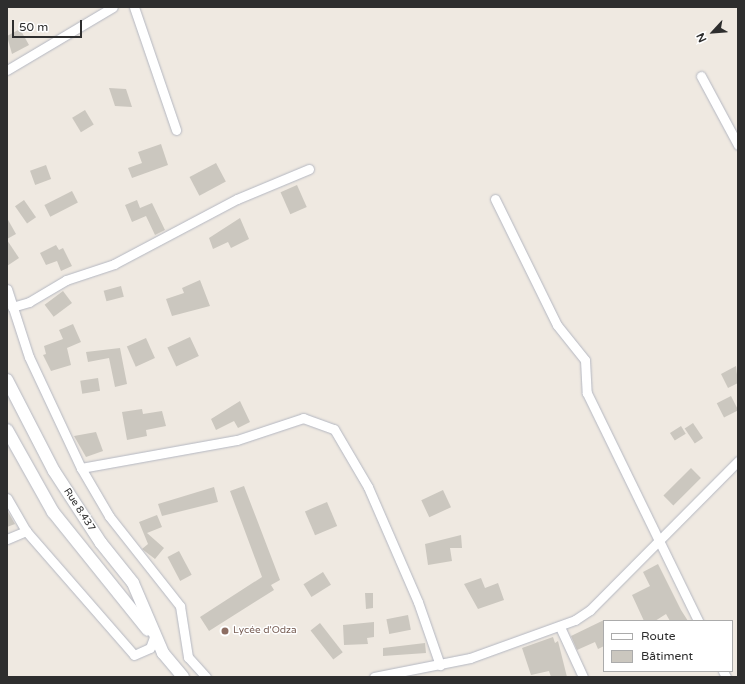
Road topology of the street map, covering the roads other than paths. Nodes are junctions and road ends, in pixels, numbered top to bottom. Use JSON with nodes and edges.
{"nodes":[{"id":1,"x":113,"y":7,"type":"edge"},
{"id":2,"x":134,"y":7,"type":"edge"},
{"id":3,"x":7,"y":70,"type":"edge"},
{"id":4,"x":701,"y":76,"type":"dead end"},
{"id":5,"x":176,"y":130,"type":"dead end"},
{"id":6,"x":738,"y":145,"type":"edge"},
{"id":7,"x":309,"y":169,"type":"dead end"},
{"id":8,"x":495,"y":199,"type":"dead end"},
{"id":9,"x":7,"y":289,"type":"edge"},
{"id":10,"x":12,"y":307,"type":"junction"},
{"id":11,"x":7,"y":380,"type":"edge"},
{"id":12,"x":7,"y":430,"type":"edge"},
{"id":13,"x":738,"y":461,"type":"edge"},
{"id":14,"x":81,"y":468,"type":"junction"},
{"id":15,"x":7,"y":498,"type":"edge"},
{"id":16,"x":26,"y":531,"type":"junction"},
{"id":17,"x":7,"y":539,"type":"edge"},
{"id":18,"x":658,"y":542,"type":"junction"},
{"id":19,"x":697,"y":620,"type":"edge"},
{"id":20,"x":560,"y":627,"type":"junction"},
{"id":21,"x":154,"y":637,"type":"junction"},
{"id":22,"x":440,"y":665,"type":"junction"},
{"id":23,"x":183,"y":677,"type":"edge"},
{"id":24,"x":206,"y":677,"type":"edge"},
{"id":25,"x":374,"y":677,"type":"edge"},
{"id":26,"x":583,"y":677,"type":"edge"}],
"edges":[{"from":1,"to":3,"type":"street"},
{"from":2,"to":5,"type":"street"},
{"from":4,"to":6,"type":"street"},
{"from":7,"to":10,"type":"street"},
{"from":8,"to":18,"type":"street"},
{"from":9,"to":10,"type":"street"},
{"from":10,"to":14,"type":"street"},
{"from":11,"to":21,"type":"main road","name":"Rue 8.437"},
{"from":12,"to":21,"type":"main road","name":"Rue 8.437"},
{"from":13,"to":18,"type":"street"},
{"from":14,"to":22,"type":"street"},
{"from":14,"to":24,"type":"street"},
{"from":15,"to":16,"type":"street"},
{"from":16,"to":17,"type":"street"},
{"from":16,"to":21,"type":"street"},
{"from":18,"to":19,"type":"street"},
{"from":18,"to":20,"type":"street"},
{"from":20,"to":22,"type":"street"},
{"from":20,"to":26,"type":"street"},
{"from":21,"to":23,"type":"main road","name":"Rue 8.437"},
{"from":22,"to":25,"type":"street"}]}
